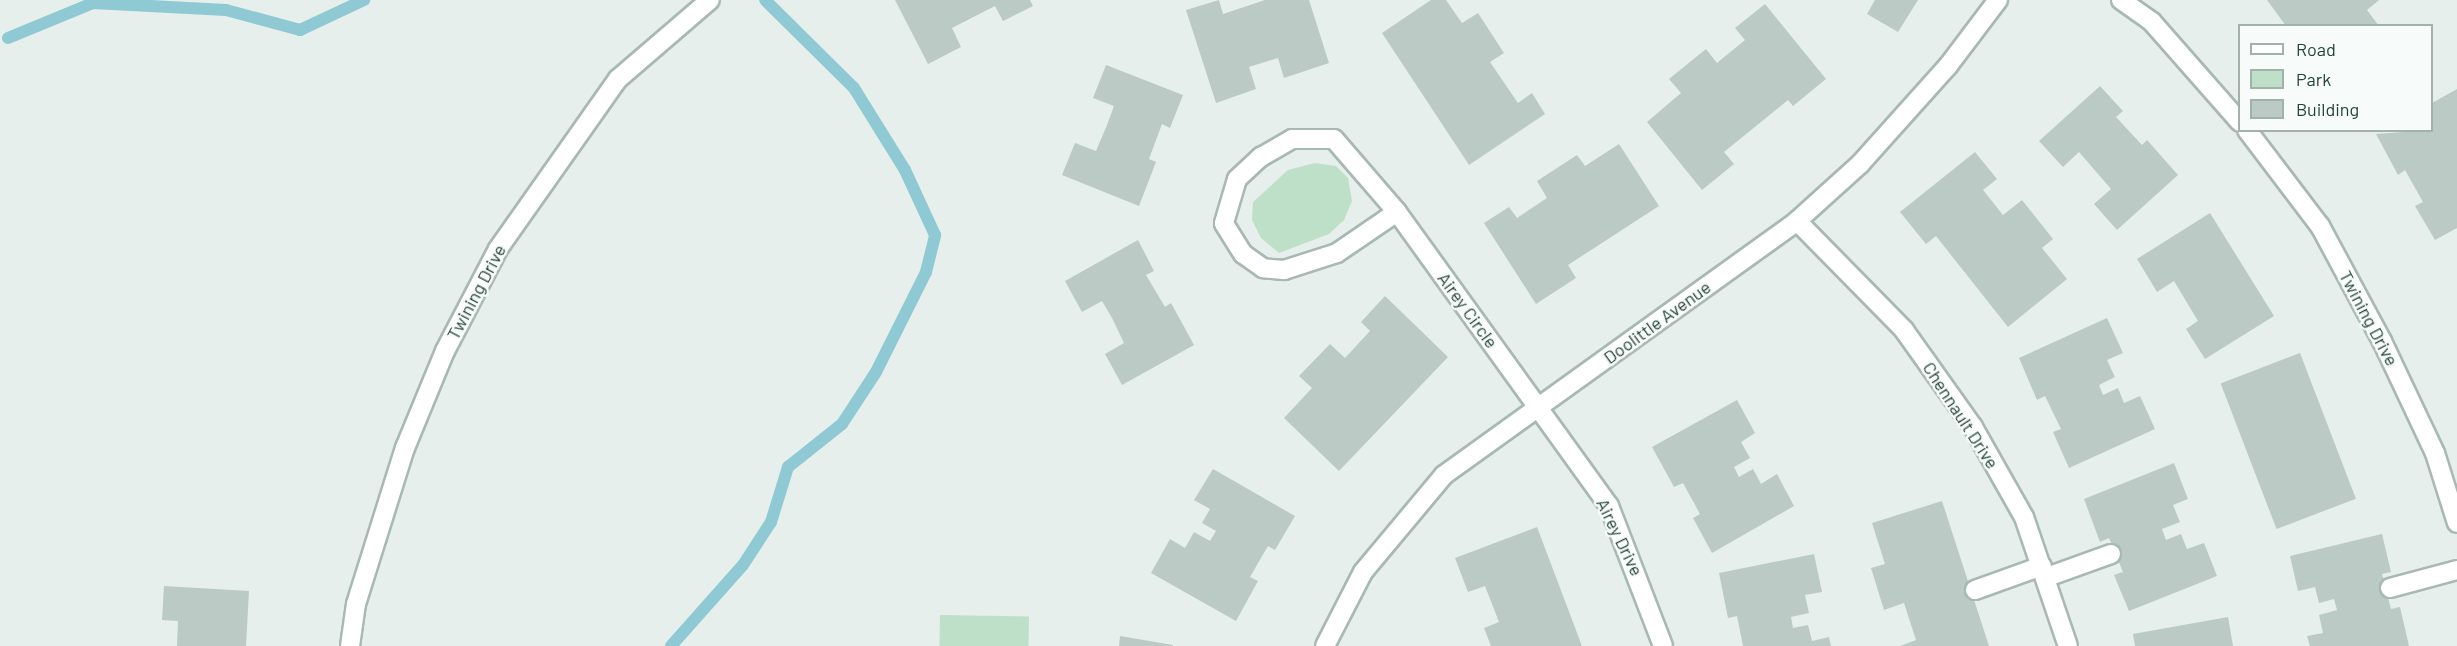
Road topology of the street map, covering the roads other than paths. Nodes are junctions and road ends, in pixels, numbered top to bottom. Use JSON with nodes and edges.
{"nodes":[{"id":1,"x":710,"y":0,"type":"edge"},
{"id":2,"x":1998,"y":0,"type":"edge"},
{"id":3,"x":2121,"y":0,"type":"edge"},
{"id":4,"x":2238,"y":120,"type":"edge"},
{"id":5,"x":2249,"y":132,"type":"edge"},
{"id":6,"x":1397,"y":212,"type":"junction"},
{"id":7,"x":1797,"y":221,"type":"junction"},
{"id":8,"x":1538,"y":408,"type":"junction"},
{"id":9,"x":2457,"y":523,"type":"edge"},
{"id":10,"x":2111,"y":555,"type":"dead end"},
{"id":11,"x":2457,"y":570,"type":"edge"},
{"id":12,"x":2044,"y":572,"type":"junction"},
{"id":13,"x":2390,"y":588,"type":"dead end"},
{"id":14,"x":1975,"y":590,"type":"dead end"},
{"id":15,"x":350,"y":646,"type":"edge"},
{"id":16,"x":1325,"y":646,"type":"edge"},
{"id":17,"x":1663,"y":646,"type":"edge"},
{"id":18,"x":2068,"y":646,"type":"edge"}],
"edges":[{"from":1,"to":15,"type":"street","name":"Twining Drive"},
{"from":2,"to":7,"type":"street","name":"Doolittle Avenue"},
{"from":3,"to":4,"type":"street"},
{"from":5,"to":9,"type":"street","name":"Twining Drive"},
{"from":6,"to":6,"type":"street","name":"Airey Circle"},
{"from":6,"to":8,"type":"street","name":"Airey Circle"},
{"from":7,"to":8,"type":"street","name":"Doolittle Avenue"},
{"from":7,"to":12,"type":"street","name":"Chennault Drive"},
{"from":8,"to":16,"type":"street","name":"Doolittle Avenue"},
{"from":8,"to":17,"type":"street","name":"Airey Drive"},
{"from":10,"to":12,"type":"street"},
{"from":11,"to":13,"type":"street"},
{"from":12,"to":14,"type":"street"},
{"from":12,"to":18,"type":"street","name":"Chennault Drive"}]}
